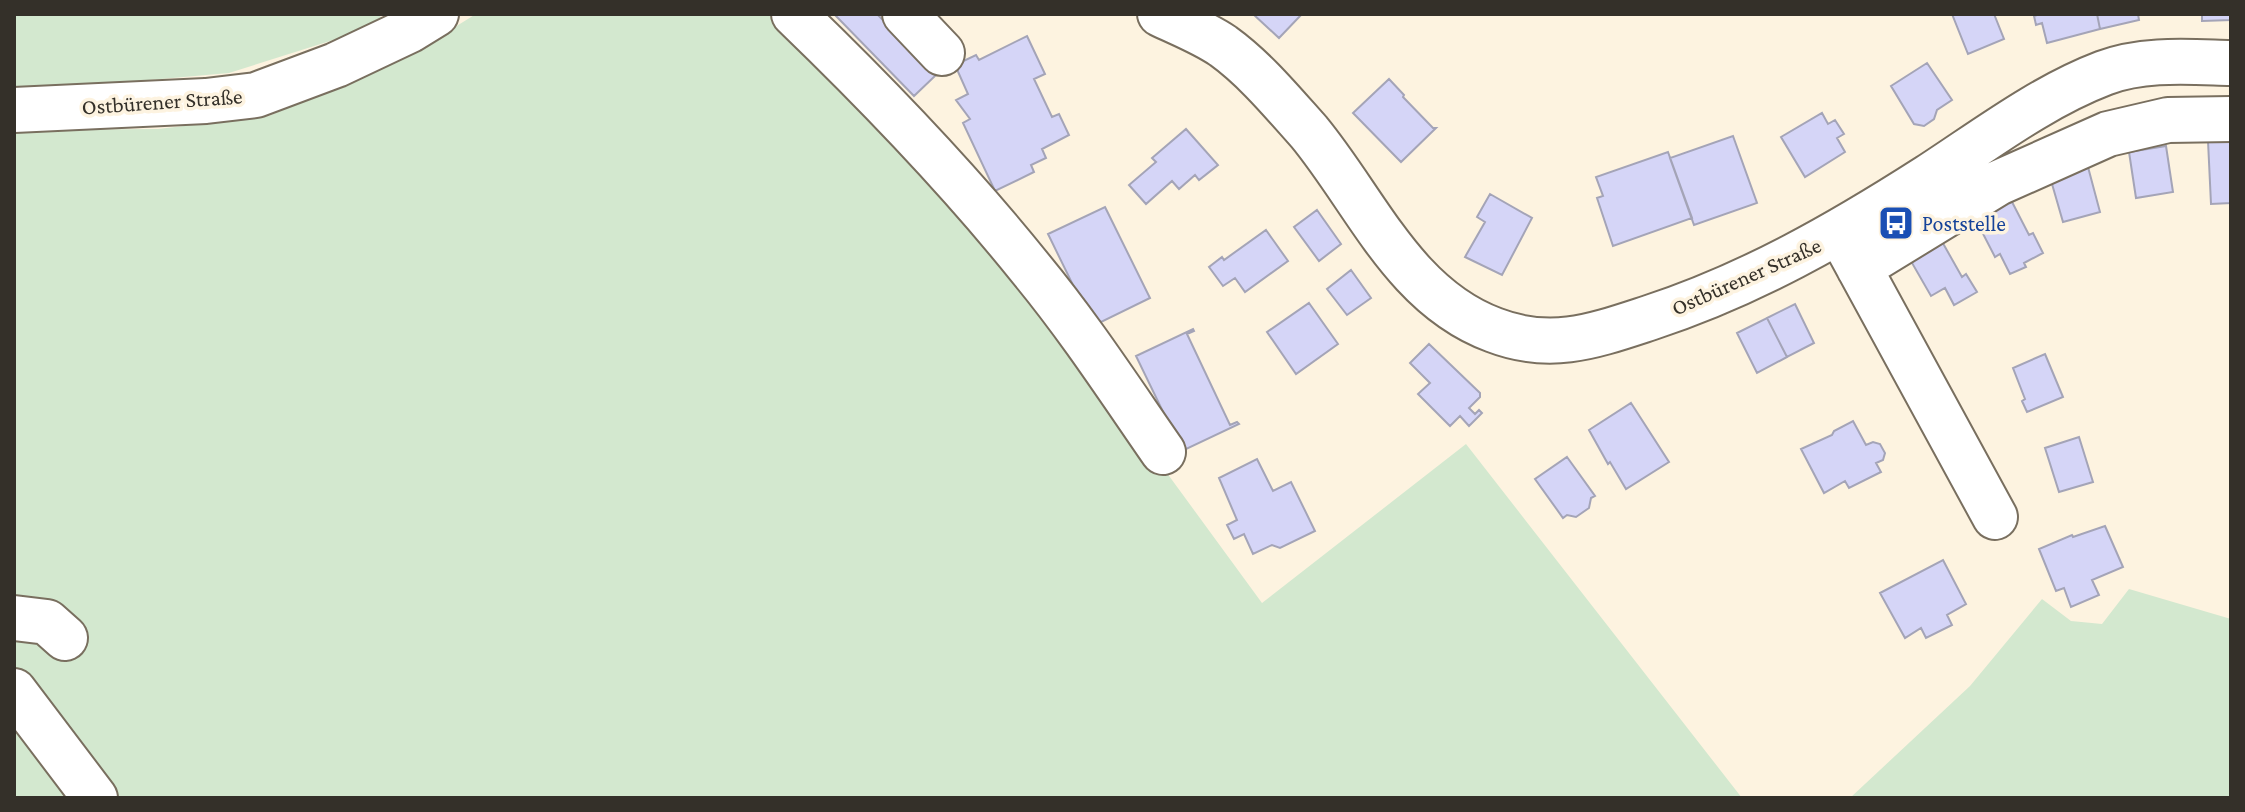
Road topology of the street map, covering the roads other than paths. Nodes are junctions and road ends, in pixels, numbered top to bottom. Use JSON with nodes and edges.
{"nodes":[{"id":1,"x":436,"y":14,"type":"edge"},
{"id":2,"x":794,"y":14,"type":"edge"},
{"id":3,"x":905,"y":14,"type":"edge"},
{"id":4,"x":1160,"y":14,"type":"edge"},
{"id":5,"x":942,"y":53,"type":"dead end"},
{"id":6,"x":2231,"y":63,"type":"edge"},
{"id":7,"x":14,"y":110,"type":"edge"},
{"id":8,"x":2231,"y":119,"type":"edge"},
{"id":9,"x":1850,"y":250,"type":"junction"},
{"id":10,"x":1163,"y":452,"type":"dead end"},
{"id":11,"x":1995,"y":517,"type":"dead end"},
{"id":12,"x":14,"y":618,"type":"edge"},
{"id":13,"x":65,"y":638,"type":"dead end"},
{"id":14,"x":14,"y":691,"type":"edge"},
{"id":15,"x":95,"y":798,"type":"edge"}],
"edges":[{"from":1,"to":7,"type":"street","name":"Ostbürener Straße"},
{"from":2,"to":10,"type":"street"},
{"from":3,"to":5,"type":"street"},
{"from":4,"to":9,"type":"street","name":"Ostbürener Straße"},
{"from":6,"to":9,"type":"street","name":"Ostbürener Straße"},
{"from":8,"to":9,"type":"street"},
{"from":9,"to":11,"type":"street"},
{"from":12,"to":13,"type":"street"},
{"from":14,"to":15,"type":"street"}]}
